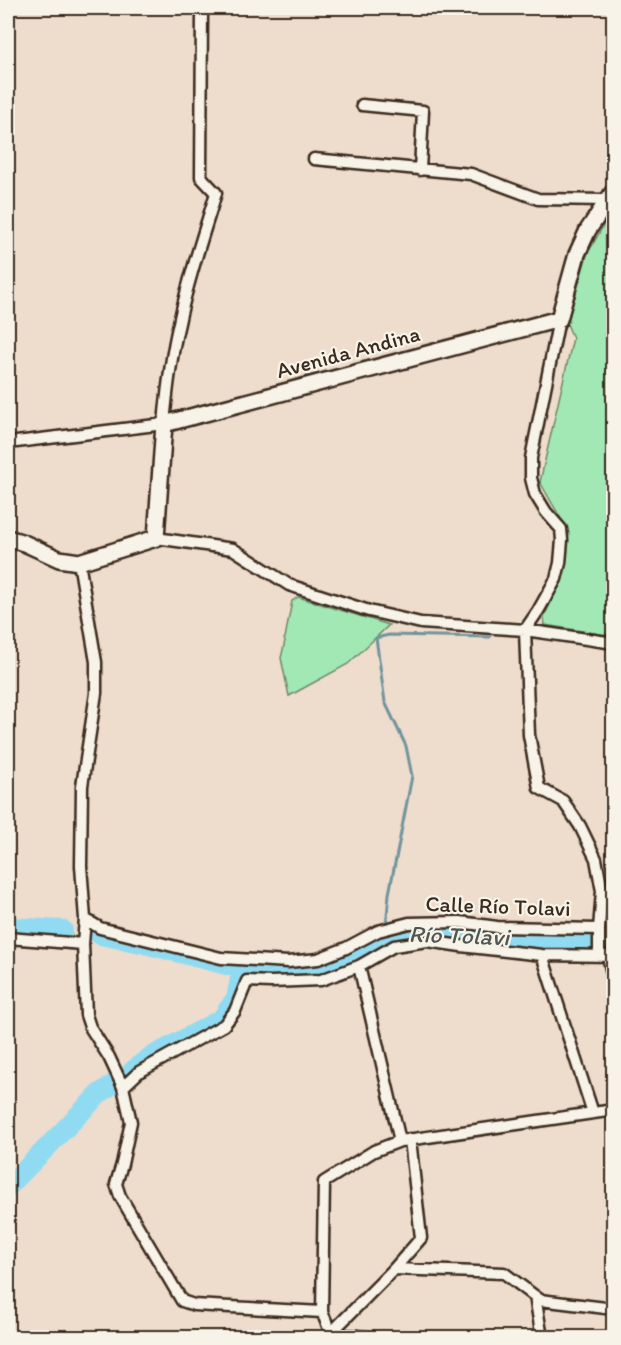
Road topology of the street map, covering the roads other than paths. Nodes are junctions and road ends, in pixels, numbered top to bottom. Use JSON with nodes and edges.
{"nodes":[{"id":1,"x":202,"y":8,"type":"edge"},
{"id":2,"x":362,"y":105,"type":"dead end"},
{"id":3,"x":314,"y":159,"type":"dead end"},
{"id":4,"x":420,"y":170,"type":"junction"},
{"id":5,"x":610,"y":196,"type":"edge"},
{"id":6,"x":559,"y":319,"type":"junction"},
{"id":7,"x":164,"y":424,"type":"junction"},
{"id":8,"x":8,"y":443,"type":"edge"},
{"id":9,"x":8,"y":538,"type":"edge"},
{"id":10,"x":156,"y":538,"type":"junction"},
{"id":11,"x":79,"y":562,"type":"junction"},
{"id":12,"x":525,"y":630,"type":"junction"},
{"id":13,"x":614,"y":643,"type":"edge"},
{"id":14,"x":85,"y":919,"type":"junction"},
{"id":15,"x":599,"y":930,"type":"junction"},
{"id":16,"x":8,"y":938,"type":"edge"},
{"id":17,"x":83,"y":944,"type":"junction"},
{"id":18,"x":542,"y":955,"type":"junction"},
{"id":19,"x":605,"y":956,"type":"edge"},
{"id":20,"x":358,"y":966,"type":"junction"},
{"id":21,"x":614,"y":982,"type":"edge"},
{"id":22,"x":123,"y":1087,"type":"junction"},
{"id":23,"x":614,"y":1110,"type":"edge"},
{"id":24,"x":593,"y":1113,"type":"junction"},
{"id":25,"x":405,"y":1140,"type":"junction"},
{"id":26,"x":394,"y":1269,"type":"junction"},
{"id":27,"x":535,"y":1296,"type":"junction"},
{"id":28,"x":614,"y":1309,"type":"edge"},
{"id":29,"x":322,"y":1312,"type":"junction"},
{"id":30,"x":329,"y":1335,"type":"edge"},
{"id":31,"x":374,"y":1338,"type":"edge"},
{"id":32,"x":542,"y":1338,"type":"edge"}],
"edges":[{"from":1,"to":7,"type":"street"},
{"from":2,"to":4,"type":"street"},
{"from":3,"to":4,"type":"street"},
{"from":4,"to":5,"type":"street"},
{"from":5,"to":6,"type":"street"},
{"from":6,"to":7,"type":"street","name":"Avenida Andina"},
{"from":6,"to":12,"type":"street"},
{"from":7,"to":8,"type":"street","name":"Avenida Andina"},
{"from":7,"to":10,"type":"street"},
{"from":9,"to":11,"type":"street"},
{"from":10,"to":11,"type":"street"},
{"from":10,"to":12,"type":"street"},
{"from":11,"to":14,"type":"street"},
{"from":12,"to":13,"type":"street"},
{"from":12,"to":15,"type":"street"},
{"from":14,"to":15,"type":"street","name":"Calle Río Tolavi"},
{"from":14,"to":17,"type":"street"},
{"from":15,"to":19,"type":"street"},
{"from":16,"to":17,"type":"street"},
{"from":17,"to":22,"type":"street"},
{"from":18,"to":19,"type":"street","name":"Calle Río Tolavi"},
{"from":18,"to":20,"type":"street","name":"Calle Río Tolavi"},
{"from":18,"to":24,"type":"street"},
{"from":19,"to":21,"type":"street"},
{"from":20,"to":22,"type":"street","name":"Calle Río Tolavi"},
{"from":20,"to":25,"type":"street"},
{"from":22,"to":29,"type":"street"},
{"from":23,"to":24,"type":"street"},
{"from":24,"to":25,"type":"street"},
{"from":25,"to":26,"type":"street"},
{"from":25,"to":29,"type":"street"},
{"from":26,"to":27,"type":"street"},
{"from":26,"to":30,"type":"street"},
{"from":27,"to":28,"type":"street"},
{"from":27,"to":32,"type":"street"},
{"from":29,"to":30,"type":"street"},
{"from":30,"to":31,"type":"street"}]}
